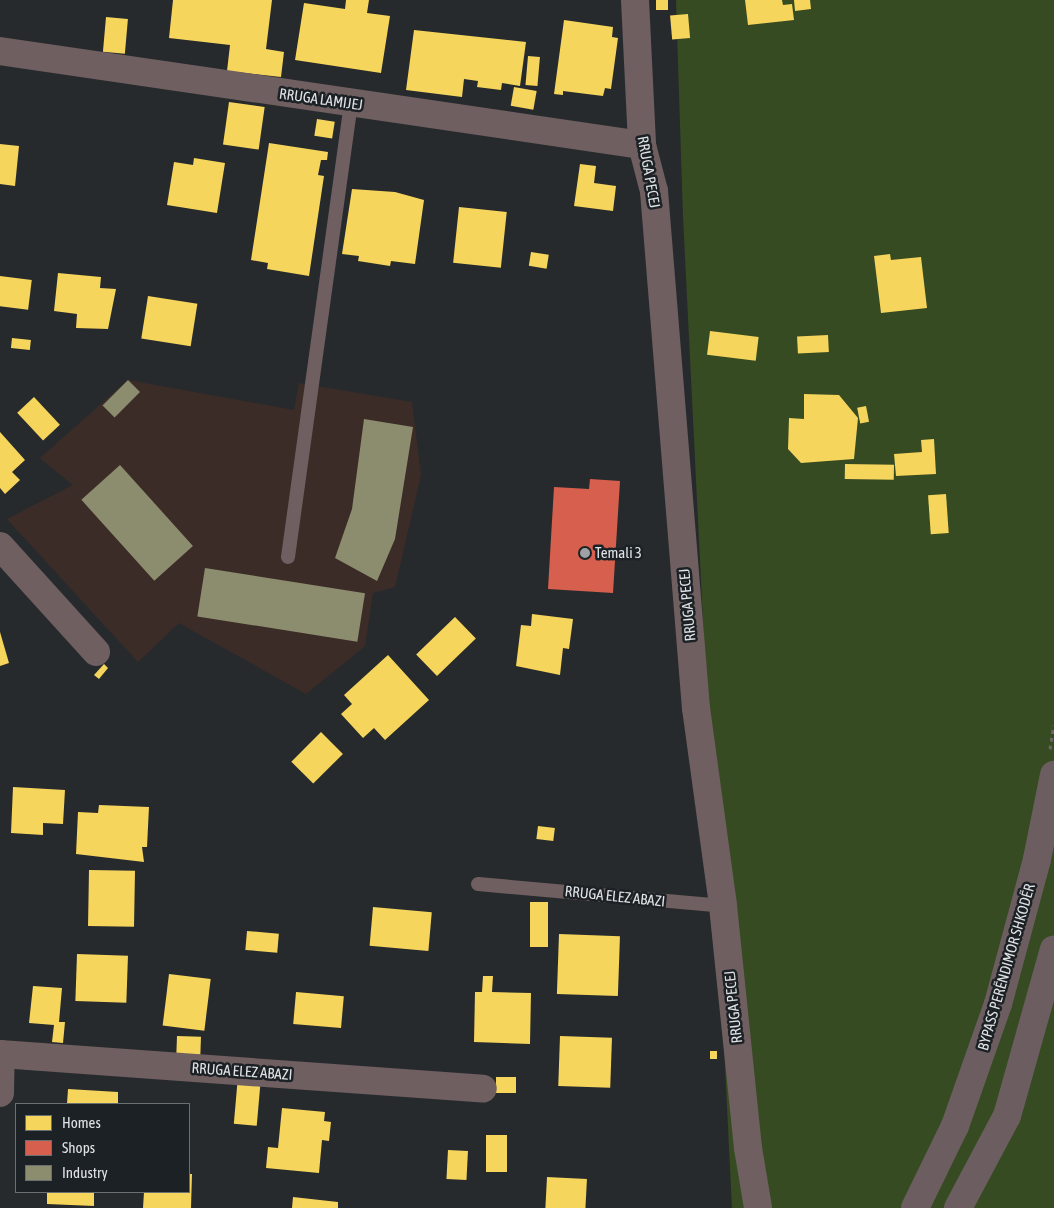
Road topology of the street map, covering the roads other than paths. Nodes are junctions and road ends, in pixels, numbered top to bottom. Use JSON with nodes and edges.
{"nodes":[{"id":1,"x":635,"y":0,"type":"edge"},
{"id":2,"x":0,"y":51,"type":"edge"},
{"id":3,"x":351,"y":103,"type":"junction"},
{"id":4,"x":642,"y":145,"type":"junction"},
{"id":5,"x":0,"y":546,"type":"edge"},
{"id":6,"x":288,"y":557,"type":"dead end"},
{"id":7,"x":96,"y":652,"type":"dead end"},
{"id":8,"x":1054,"y":775,"type":"edge"},
{"id":9,"x":478,"y":884,"type":"dead end"},
{"id":10,"x":722,"y":906,"type":"junction"},
{"id":11,"x":1054,"y":949,"type":"edge"},
{"id":12,"x":0,"y":1054,"type":"edge"},
{"id":13,"x":483,"y":1089,"type":"dead end"},
{"id":14,"x":0,"y":1093,"type":"edge"},
{"id":15,"x":758,"y":1208,"type":"edge"},
{"id":16,"x":915,"y":1208,"type":"edge"},
{"id":17,"x":958,"y":1208,"type":"edge"}],
"edges":[{"from":1,"to":4,"type":"street","name":"RRUGA PECEJ"},
{"from":2,"to":3,"type":"street","name":"RRUGA LAMIJEJ"},
{"from":3,"to":4,"type":"street","name":"RRUGA LAMIJEJ"},
{"from":3,"to":6,"type":"lane"},
{"from":4,"to":10,"type":"street","name":"RRUGA PECEJ"},
{"from":5,"to":7,"type":"street"},
{"from":8,"to":16,"type":"highway","name":"BYPASS PERËNDIMOR SHKODËR"},
{"from":9,"to":10,"type":"lane","name":"RRUGA ELEZ ABAZI"},
{"from":10,"to":15,"type":"street","name":"RRUGA PECEJ"},
{"from":11,"to":17,"type":"highway"},
{"from":12,"to":13,"type":"street","name":"RRUGA ELEZ ABAZI"},
{"from":12,"to":14,"type":"street","name":"RRUGA ELEZ ABAZI"}]}
